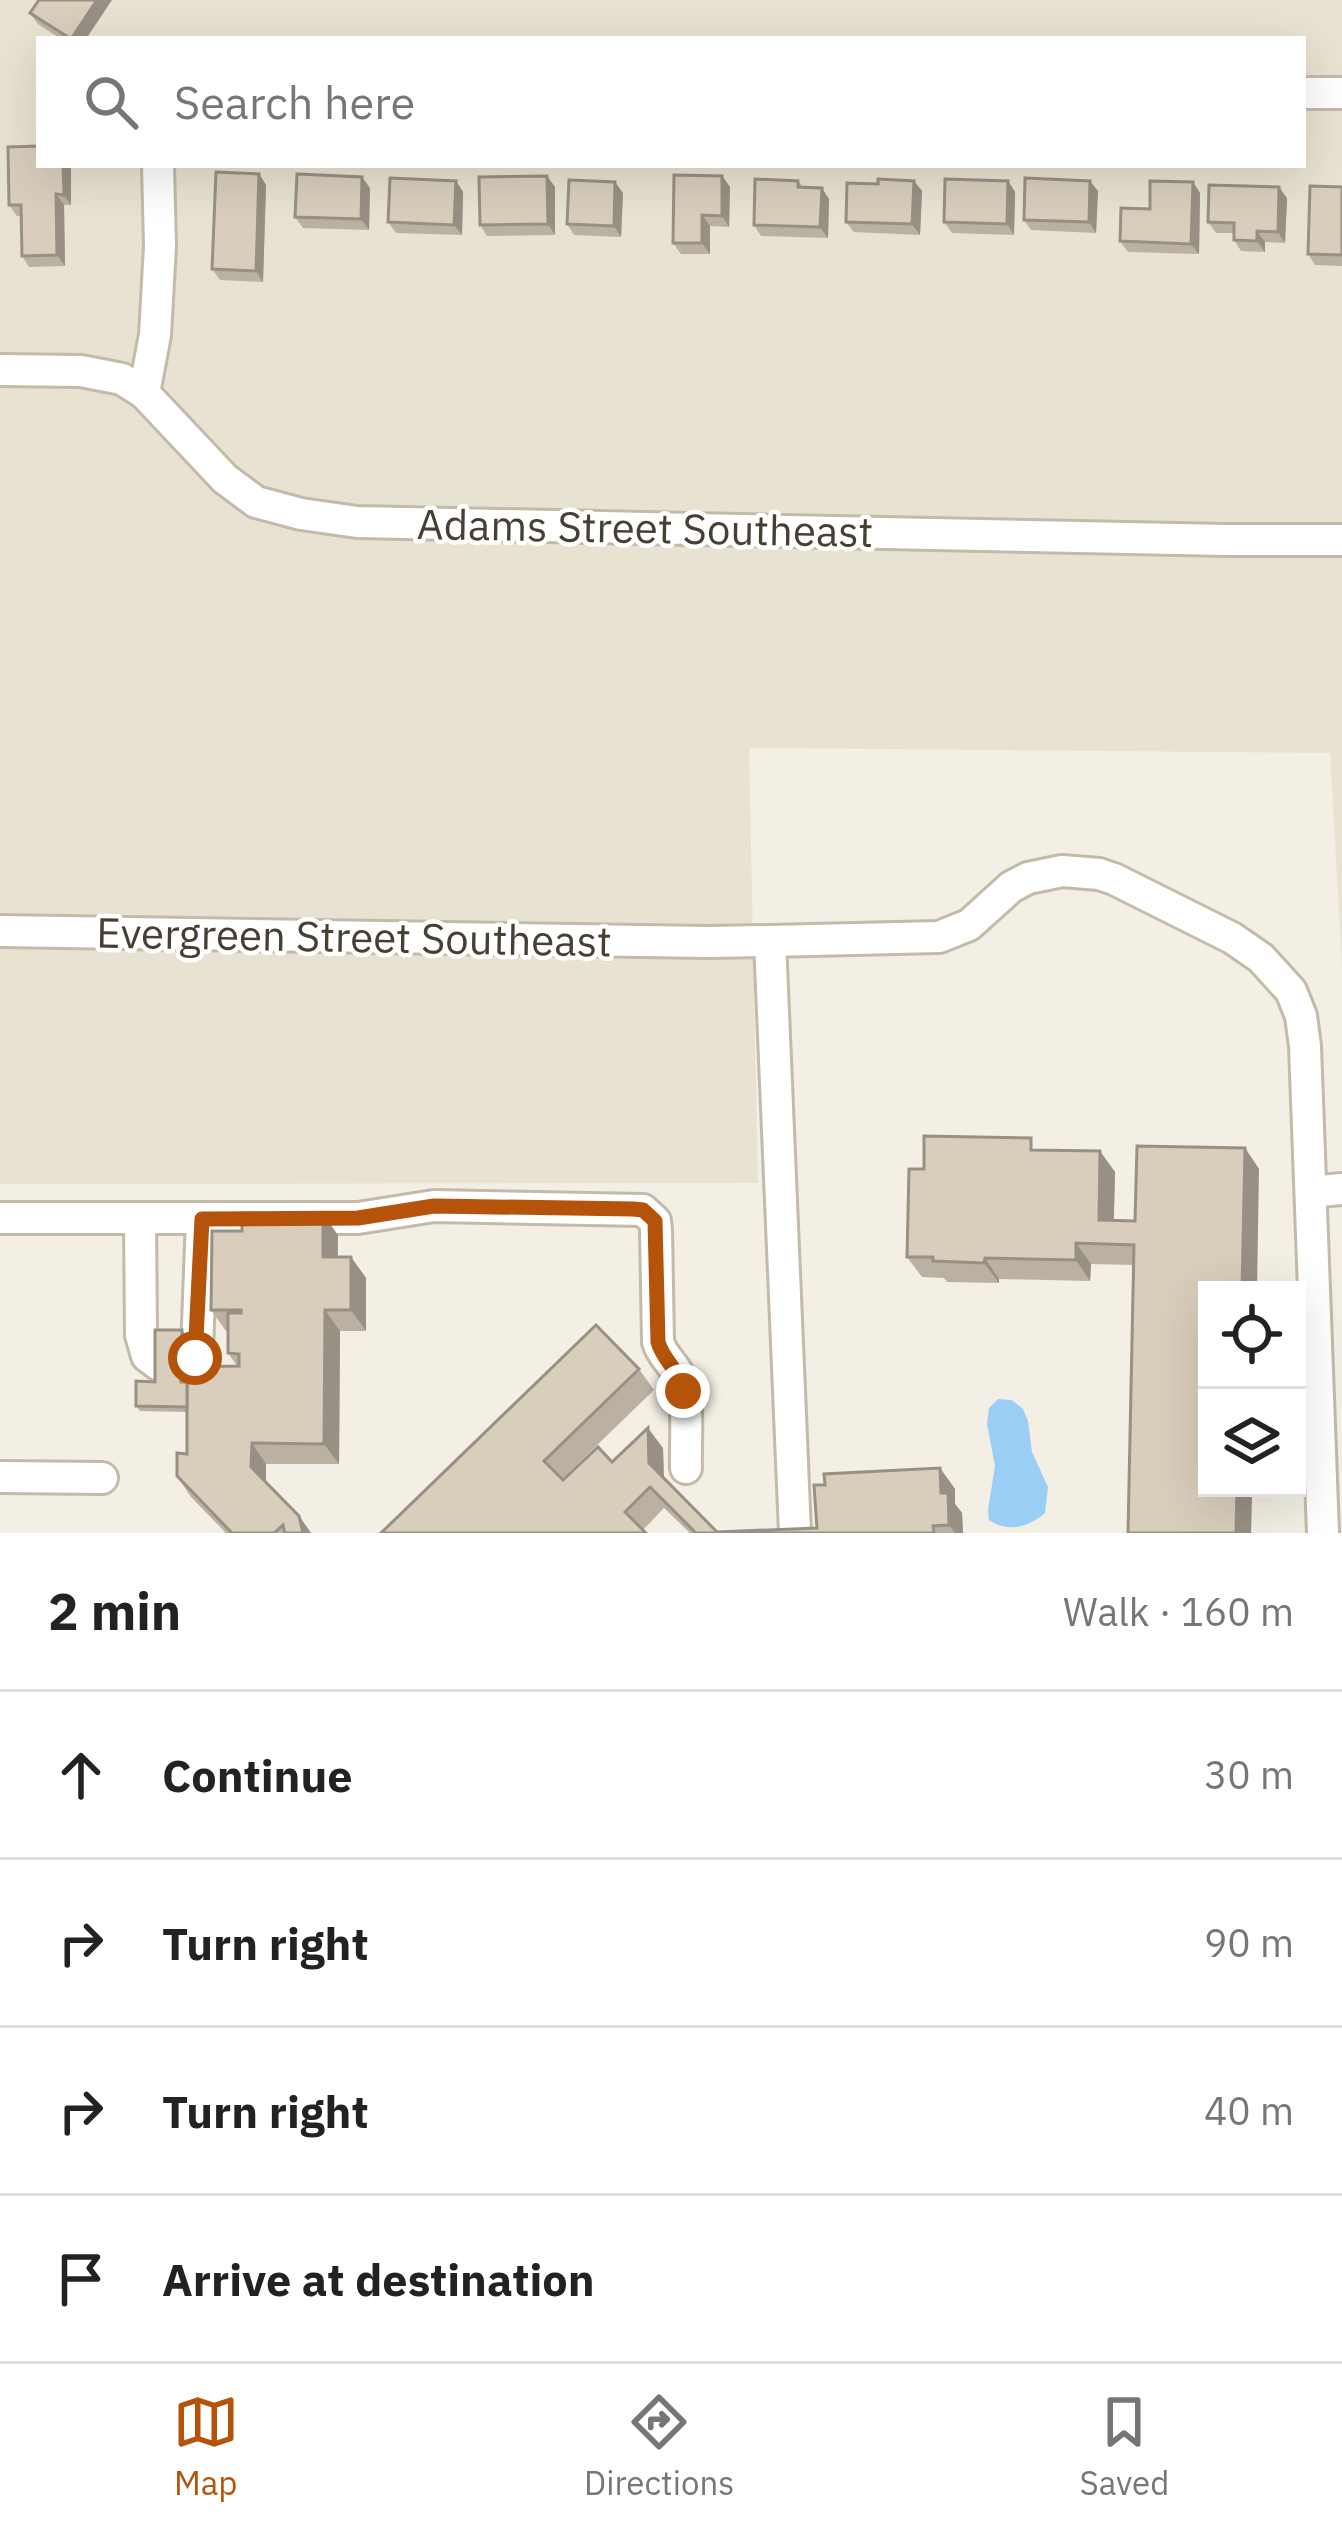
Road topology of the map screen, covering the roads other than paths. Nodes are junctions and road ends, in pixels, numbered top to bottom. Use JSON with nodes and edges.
{"nodes":[{"id":1,"x":1306,"y":92,"type":"edge"},
{"id":2,"x":1342,"y":93,"type":"edge"},
{"id":3,"x":158,"y":168,"type":"edge"},
{"id":4,"x":0,"y":370,"type":"edge"},
{"id":5,"x":144,"y":393,"type":"junction"},
{"id":6,"x":1342,"y":540,"type":"edge"},
{"id":7,"x":0,"y":932,"type":"edge"},
{"id":8,"x":770,"y":940,"type":"junction"},
{"id":9,"x":1326,"y":1191,"type":"edge"},
{"id":10,"x":0,"y":1218,"type":"edge"},
{"id":11,"x":140,"y":1218,"type":"junction"},
{"id":12,"x":202,"y":1219,"type":"junction"},
{"id":13,"x":686,"y":1468,"type":"dead end"},
{"id":14,"x":0,"y":1477,"type":"edge"},
{"id":15,"x":102,"y":1478,"type":"dead end"},
{"id":16,"x":795,"y":1533,"type":"edge"},
{"id":17,"x":1323,"y":1533,"type":"edge"}],
"edges":[{"from":1,"to":2,"type":"street"},
{"from":3,"to":5,"type":"street"},
{"from":4,"to":5,"type":"street","name":"Adams Street Southeast"},
{"from":5,"to":6,"type":"street","name":"Adams Street Southeast"},
{"from":7,"to":8,"type":"street","name":"Evergreen Street Southeast"},
{"from":8,"to":9,"type":"street","name":"Evergreen Street Southeast"},
{"from":8,"to":16,"type":"street"},
{"from":9,"to":17,"type":"street","name":"Evergreen Street Southeast"},
{"from":10,"to":11,"type":"street"},
{"from":11,"to":12,"type":"street"},
{"from":11,"to":12,"type":"street"},
{"from":12,"to":13,"type":"street"},
{"from":14,"to":15,"type":"street"}]}
